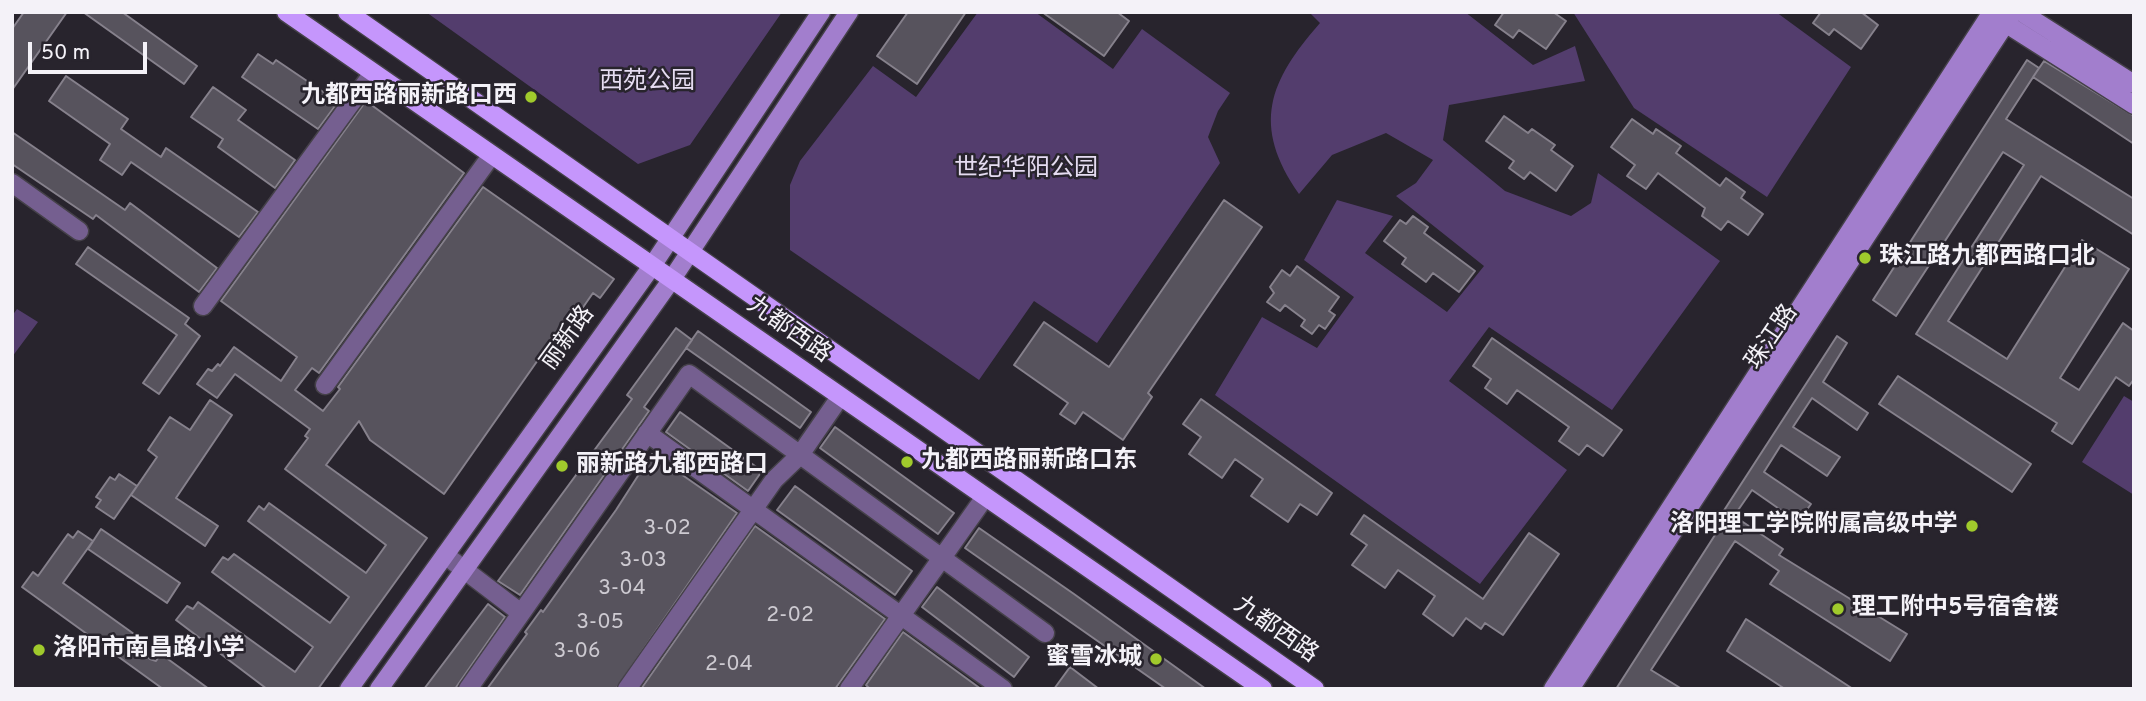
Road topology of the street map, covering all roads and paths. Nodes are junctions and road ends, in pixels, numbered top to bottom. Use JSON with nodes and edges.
{"nodes":[{"id":1,"x":286,"y":12,"type":"edge"},
{"id":2,"x":347,"y":12,"type":"edge"},
{"id":3,"x":821,"y":12,"type":"edge"},
{"id":4,"x":849,"y":12,"type":"edge"},
{"id":5,"x":2021,"y":12,"type":"edge"},
{"id":6,"x":1998,"y":15,"type":"edge"},
{"id":7,"x":373,"y":73,"type":"junction"},
{"id":8,"x":2134,"y":84,"type":"edge"},
{"id":9,"x":2134,"y":105,"type":"edge"},
{"id":10,"x":491,"y":156,"type":"junction"},
{"id":11,"x":12,"y":183,"type":"edge"},
{"id":12,"x":79,"y":231,"type":"dead end"},
{"id":13,"x":670,"y":240,"type":"junction"},
{"id":14,"x":690,"y":252,"type":"junction"},
{"id":15,"x":652,"y":266,"type":"junction"},
{"id":16,"x":672,"y":279,"type":"junction"},
{"id":17,"x":203,"y":306,"type":"dead end"},
{"id":18,"x":325,"y":385,"type":"dead end"},
{"id":19,"x":840,"y":397,"type":"junction"},
{"id":20,"x":647,"y":433,"type":"junction"},
{"id":21,"x":800,"y":455,"type":"junction"},
{"id":22,"x":985,"y":497,"type":"junction"},
{"id":23,"x":754,"y":510,"type":"junction"},
{"id":24,"x":445,"y":555,"type":"junction"},
{"id":25,"x":942,"y":558,"type":"junction"},
{"id":26,"x":464,"y":569,"type":"junction"},
{"id":27,"x":522,"y":612,"type":"junction"},
{"id":28,"x":901,"y":616,"type":"junction"},
{"id":29,"x":1045,"y":633,"type":"dead end"},
{"id":30,"x":349,"y":689,"type":"edge"},
{"id":31,"x":379,"y":689,"type":"edge"},
{"id":32,"x":468,"y":689,"type":"edge"},
{"id":33,"x":627,"y":689,"type":"edge"},
{"id":34,"x":849,"y":689,"type":"edge"},
{"id":35,"x":1003,"y":689,"type":"edge"},
{"id":36,"x":1263,"y":689,"type":"edge"},
{"id":37,"x":1315,"y":689,"type":"edge"},
{"id":38,"x":1553,"y":689,"type":"edge"},
{"id":39,"x":1570,"y":689,"type":"edge"}],
"edges":[{"from":1,"to":7,"type":"main road","name":"九都西路"},
{"from":2,"to":13,"type":"main road","name":"九都西路"},
{"from":3,"to":13,"type":"main road","name":"丽新路"},
{"from":4,"to":14,"type":"main road","name":"丽新路"},
{"from":5,"to":8,"type":"main road"},
{"from":6,"to":9,"type":"main road"},
{"from":6,"to":38,"type":"main road","name":"珠江路"},
{"from":6,"to":39,"type":"main road","name":"珠江路"},
{"from":7,"to":10,"type":"main road","name":"九都西路"},
{"from":7,"to":17,"type":"street"},
{"from":10,"to":15,"type":"main road","name":"九都西路"},
{"from":10,"to":18,"type":"street"},
{"from":11,"to":12,"type":"street"},
{"from":13,"to":14,"type":"main road","name":"九都西路"},
{"from":13,"to":15,"type":"main road","name":"丽新路"},
{"from":14,"to":16,"type":"main road","name":"丽新路"},
{"from":14,"to":37,"type":"main road","name":"九都西路"},
{"from":15,"to":16,"type":"main road","name":"九都西路"},
{"from":15,"to":24,"type":"main road","name":"丽新路"},
{"from":16,"to":19,"type":"main road","name":"九都西路"},
{"from":16,"to":26,"type":"main road","name":"丽新路"},
{"from":19,"to":21,"type":"street"},
{"from":19,"to":22,"type":"main road","name":"九都西路"},
{"from":20,"to":21,"type":"street"},
{"from":20,"to":23,"type":"street"},
{"from":20,"to":27,"type":"street"},
{"from":21,"to":23,"type":"street"},
{"from":21,"to":25,"type":"street"},
{"from":22,"to":25,"type":"street"},
{"from":22,"to":36,"type":"main road","name":"九都西路"},
{"from":23,"to":28,"type":"street"},
{"from":23,"to":33,"type":"street"},
{"from":24,"to":26,"type":"street"},
{"from":24,"to":30,"type":"main road","name":"丽新路"},
{"from":25,"to":28,"type":"street"},
{"from":25,"to":29,"type":"street"},
{"from":26,"to":27,"type":"street"},
{"from":26,"to":31,"type":"main road","name":"丽新路"},
{"from":27,"to":32,"type":"street"},
{"from":28,"to":34,"type":"street"},
{"from":28,"to":35,"type":"street"}]}
